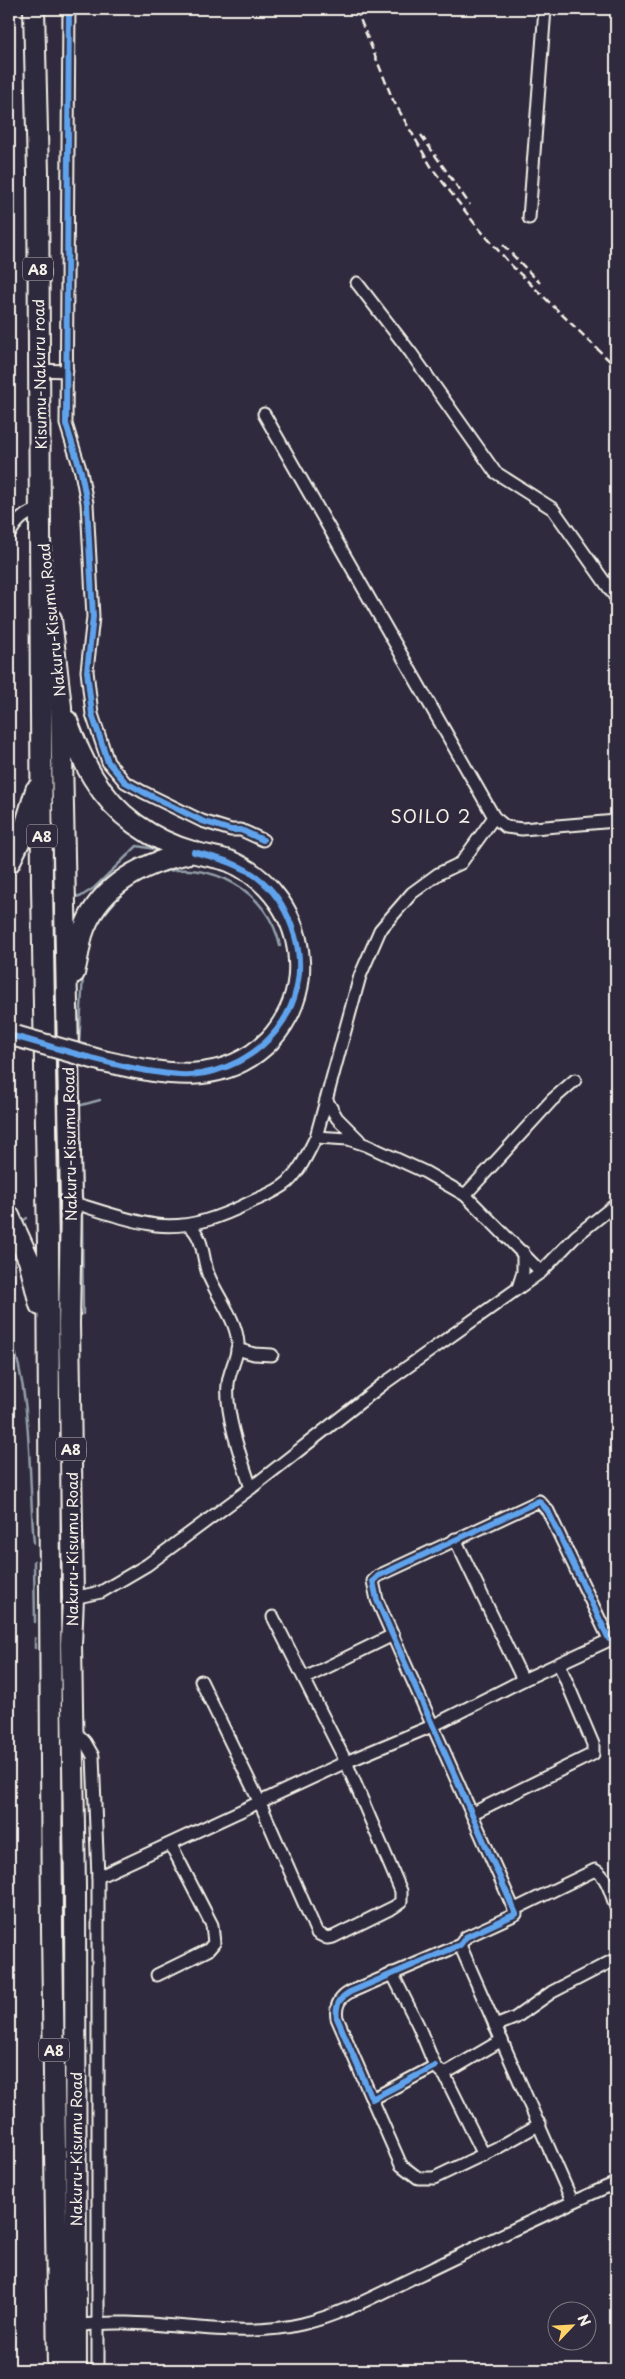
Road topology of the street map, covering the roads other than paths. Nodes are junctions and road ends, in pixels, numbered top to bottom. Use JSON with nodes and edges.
{"nodes":[{"id":1,"x":34,"y":9,"type":"edge"},
{"id":2,"x":69,"y":9,"type":"edge"},
{"id":3,"x":545,"y":9,"type":"edge"},
{"id":4,"x":530,"y":218,"type":"dead end"},
{"id":5,"x":357,"y":283,"type":"dead end"},
{"id":6,"x":38,"y":370,"type":"junction"},
{"id":7,"x":67,"y":371,"type":"junction"},
{"id":8,"x":264,"y":414,"type":"dead end"},
{"id":9,"x":41,"y":508,"type":"junction"},
{"id":10,"x":41,"y":530,"type":"junction"},
{"id":11,"x":9,"y":535,"type":"edge"},
{"id":12,"x":616,"y":598,"type":"edge"},
{"id":13,"x":61,"y":707,"type":"junction"},
{"id":14,"x":43,"y":769,"type":"junction"},
{"id":15,"x":494,"y":817,"type":"junction"},
{"id":16,"x":616,"y":820,"type":"edge"},
{"id":17,"x":264,"y":840,"type":"dead end"},
{"id":18,"x":194,"y":852,"type":"junction"},
{"id":19,"x":9,"y":863,"type":"edge"},
{"id":20,"x":67,"y":995,"type":"junction"},
{"id":21,"x":12,"y":1036,"type":"edge"},
{"id":22,"x":575,"y":1080,"type":"dead end"},
{"id":23,"x":326,"y":1099,"type":"junction"},
{"id":24,"x":316,"y":1137,"type":"junction"},
{"id":25,"x":366,"y":1145,"type":"junction"},
{"id":26,"x":465,"y":1195,"type":"junction"},
{"id":27,"x":71,"y":1202,"type":"junction"},
{"id":28,"x":616,"y":1204,"type":"edge"},
{"id":29,"x":9,"y":1216,"type":"edge"},
{"id":30,"x":189,"y":1225,"type":"junction"},
{"id":31,"x":523,"y":1252,"type":"junction"},
{"id":32,"x":541,"y":1272,"type":"junction"},
{"id":33,"x":518,"y":1288,"type":"junction"},
{"id":34,"x":48,"y":1349,"type":"junction"},
{"id":35,"x":237,"y":1349,"type":"junction"},
{"id":36,"x":272,"y":1355,"type":"dead end"},
{"id":37,"x":251,"y":1488,"type":"junction"},
{"id":38,"x":455,"y":1540,"type":"junction"},
{"id":39,"x":73,"y":1598,"type":"junction"},
{"id":40,"x":273,"y":1617,"type":"dead end"},
{"id":41,"x":393,"y":1635,"type":"junction"},
{"id":42,"x":613,"y":1638,"type":"edge"},
{"id":43,"x":559,"y":1664,"type":"junction"},
{"id":44,"x":305,"y":1678,"type":"junction"},
{"id":45,"x":523,"y":1680,"type":"junction"},
{"id":46,"x":201,"y":1681,"type":"dead end"},
{"id":47,"x":432,"y":1726,"type":"junction"},
{"id":48,"x":73,"y":1728,"type":"junction"},
{"id":49,"x":346,"y":1762,"type":"junction"},
{"id":50,"x":260,"y":1802,"type":"junction"},
{"id":51,"x":473,"y":1814,"type":"junction"},
{"id":52,"x":170,"y":1845,"type":"junction"},
{"id":53,"x":98,"y":1877,"type":"junction"},
{"id":54,"x":616,"y":1907,"type":"edge"},
{"id":55,"x":515,"y":1909,"type":"junction"},
{"id":56,"x":460,"y":1945,"type":"junction"},
{"id":57,"x":616,"y":1959,"type":"edge"},
{"id":58,"x":392,"y":1973,"type":"junction"},
{"id":59,"x":157,"y":1975,"type":"dead end"},
{"id":60,"x":495,"y":2026,"type":"junction"},
{"id":61,"x":502,"y":2040,"type":"junction"},
{"id":62,"x":75,"y":2070,"type":"junction"},
{"id":63,"x":439,"y":2070,"type":"junction"},
{"id":64,"x":99,"y":2073,"type":"junction"},
{"id":65,"x":372,"y":2099,"type":"junction"},
{"id":66,"x":540,"y":2124,"type":"junction"},
{"id":67,"x":484,"y":2155,"type":"junction"},
{"id":68,"x":616,"y":2182,"type":"edge"},
{"id":69,"x":572,"y":2201,"type":"junction"},
{"id":70,"x":97,"y":2323,"type":"junction"},
{"id":71,"x":76,"y":2326,"type":"junction"},
{"id":72,"x":58,"y":2370,"type":"edge"},
{"id":73,"x":76,"y":2370,"type":"edge"},
{"id":74,"x":98,"y":2370,"type":"edge"}],
"edges":[{"from":1,"to":6,"type":"highway","name":"Kisumu-Nakuru road","number":"A8"},
{"from":2,"to":7,"type":"street"},
{"from":3,"to":4,"type":"street"},
{"from":5,"to":12,"type":"street"},
{"from":6,"to":7,"type":"street"},
{"from":6,"to":9,"type":"highway","name":"Kisumu-Nakuru road","number":"A8"},
{"from":7,"to":17,"type":"street"},
{"from":8,"to":15,"type":"street"},
{"from":9,"to":10,"type":"highway","name":"Kisumu-Nakuru road","number":"A8"},
{"from":9,"to":11,"type":"street"},
{"from":10,"to":13,"type":"highway","name":"Nakuru-Kisumu Road","number":"A8"},
{"from":10,"to":14,"type":"highway","name":"Nakuru-Kisumu Road","number":"A8"},
{"from":13,"to":18,"type":"highway"},
{"from":13,"to":20,"type":"highway","name":"Nakuru-Kisumu Road","number":"A8"},
{"from":14,"to":19,"type":"highway"},
{"from":14,"to":34,"type":"highway","name":"Nakuru-Kisumu Road","number":"A8"},
{"from":15,"to":16,"type":"street"},
{"from":15,"to":23,"type":"street"},
{"from":18,"to":20,"type":"highway"},
{"from":18,"to":21,"type":"highway","bridge":true},
{"from":20,"to":27,"type":"highway","name":"Nakuru-Kisumu Road","number":"A8"},
{"from":22,"to":26,"type":"street"},
{"from":23,"to":24,"type":"street"},
{"from":23,"to":25,"type":"street"},
{"from":24,"to":25,"type":"street"},
{"from":24,"to":30,"type":"street"},
{"from":25,"to":26,"type":"street"},
{"from":26,"to":31,"type":"street"},
{"from":27,"to":30,"type":"street"},
{"from":27,"to":39,"type":"highway","name":"Nakuru-Kisumu Road","number":"A8"},
{"from":28,"to":32,"type":"street"},
{"from":29,"to":34,"type":"highway"},
{"from":30,"to":35,"type":"street"},
{"from":31,"to":32,"type":"street"},
{"from":31,"to":33,"type":"street"},
{"from":32,"to":33,"type":"street"},
{"from":33,"to":37,"type":"street"},
{"from":34,"to":72,"type":"highway","name":"Nakuru-Kisumu Road","number":"A8"},
{"from":35,"to":36,"type":"street"},
{"from":35,"to":37,"type":"street"},
{"from":37,"to":39,"type":"street"},
{"from":38,"to":41,"type":"street"},
{"from":38,"to":42,"type":"street"},
{"from":38,"to":45,"type":"street"},
{"from":39,"to":48,"type":"highway","name":"Nakuru-Kisumu Road","number":"A8"},
{"from":40,"to":44,"type":"street"},
{"from":41,"to":44,"type":"street"},
{"from":41,"to":47,"type":"street"},
{"from":42,"to":43,"type":"street"},
{"from":43,"to":45,"type":"street"},
{"from":43,"to":51,"type":"street"},
{"from":44,"to":49,"type":"street"},
{"from":45,"to":47,"type":"street"},
{"from":46,"to":50,"type":"street"},
{"from":47,"to":49,"type":"street"},
{"from":47,"to":51,"type":"street"},
{"from":48,"to":53,"type":"street"},
{"from":48,"to":62,"type":"highway","name":"Nakuru-Kisumu Road","number":"A8"},
{"from":49,"to":50,"type":"street"},
{"from":49,"to":50,"type":"street"},
{"from":50,"to":52,"type":"street"},
{"from":51,"to":55,"type":"street"},
{"from":52,"to":53,"type":"street"},
{"from":52,"to":59,"type":"street"},
{"from":53,"to":64,"type":"street"},
{"from":54,"to":55,"type":"street"},
{"from":55,"to":56,"type":"street"},
{"from":56,"to":58,"type":"street"},
{"from":56,"to":60,"type":"street"},
{"from":57,"to":60,"type":"street"},
{"from":58,"to":63,"type":"street"},
{"from":58,"to":65,"type":"street"},
{"from":60,"to":61,"type":"street"},
{"from":61,"to":63,"type":"street"},
{"from":61,"to":66,"type":"street"},
{"from":62,"to":64,"type":"street"},
{"from":62,"to":71,"type":"highway","name":"Nakuru-Kisumu Road","number":"A8"},
{"from":63,"to":65,"type":"street"},
{"from":63,"to":67,"type":"street"},
{"from":64,"to":70,"type":"street"},
{"from":65,"to":67,"type":"street"},
{"from":66,"to":67,"type":"street"},
{"from":66,"to":69,"type":"street"},
{"from":68,"to":69,"type":"street"},
{"from":69,"to":70,"type":"street"},
{"from":70,"to":71,"type":"street"},
{"from":70,"to":74,"type":"street"},
{"from":71,"to":73,"type":"highway","name":"Nakuru-Kisumu Road","number":"A8"}]}
